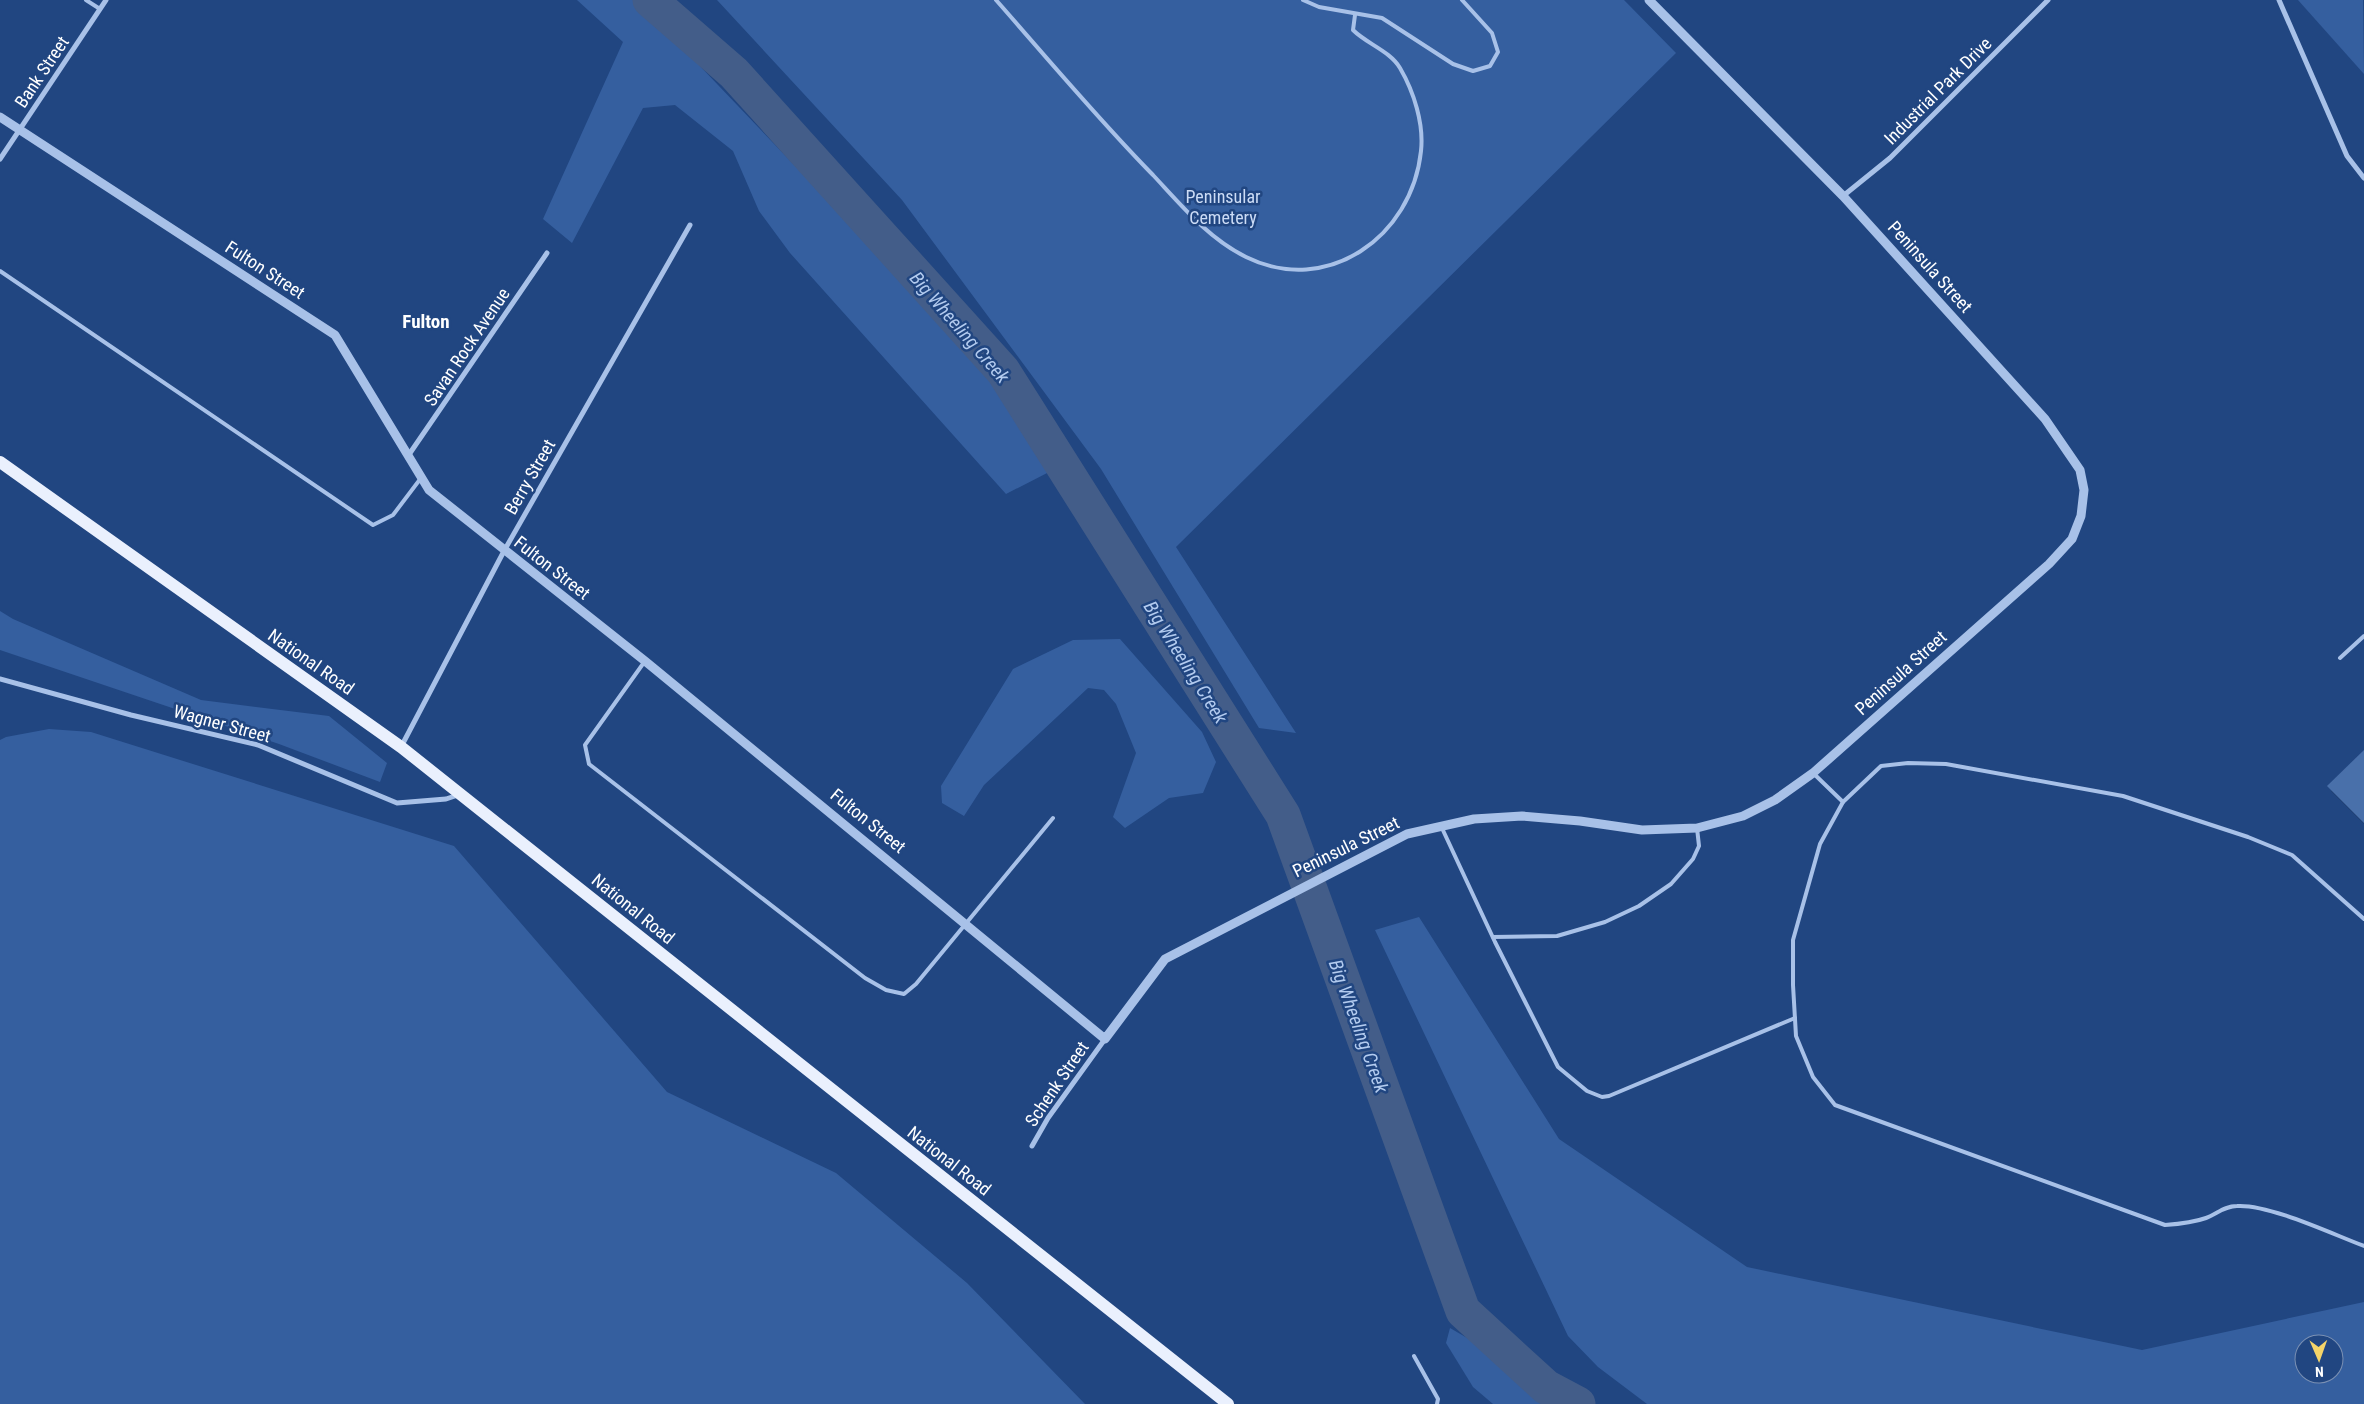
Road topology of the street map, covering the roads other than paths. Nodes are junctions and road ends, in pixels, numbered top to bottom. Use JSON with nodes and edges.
{"nodes":[{"id":1,"x":86,"y":0,"type":"edge"},
{"id":2,"x":106,"y":0,"type":"edge"},
{"id":3,"x":996,"y":0,"type":"edge"},
{"id":4,"x":1303,"y":0,"type":"edge"},
{"id":5,"x":1462,"y":0,"type":"edge"},
{"id":6,"x":1649,"y":0,"type":"edge"},
{"id":7,"x":2048,"y":0,"type":"edge"},
{"id":8,"x":2279,"y":0,"type":"edge"},
{"id":9,"x":100,"y":9,"type":"junction"},
{"id":10,"x":1355,"y":14,"type":"junction"},
{"id":11,"x":0,"y":118,"type":"edge"},
{"id":12,"x":19,"y":130,"type":"junction"},
{"id":13,"x":0,"y":159,"type":"edge"},
{"id":14,"x":2364,"y":178,"type":"edge"},
{"id":15,"x":1843,"y":196,"type":"junction"},
{"id":16,"x":690,"y":225,"type":"dead end"},
{"id":17,"x":547,"y":253,"type":"dead end"},
{"id":18,"x":0,"y":271,"type":"edge"},
{"id":19,"x":408,"y":456,"type":"junction"},
{"id":20,"x":0,"y":462,"type":"edge"},
{"id":21,"x":421,"y":477,"type":"junction"},
{"id":22,"x":504,"y":551,"type":"junction"},
{"id":23,"x":2364,"y":636,"type":"edge"},
{"id":24,"x":2340,"y":658,"type":"dead end"},
{"id":25,"x":645,"y":661,"type":"junction"},
{"id":26,"x":0,"y":679,"type":"edge"},
{"id":27,"x":401,"y":747,"type":"junction"},
{"id":28,"x":1813,"y":772,"type":"junction"},
{"id":29,"x":461,"y":794,"type":"junction"},
{"id":30,"x":1843,"y":802,"type":"junction"},
{"id":31,"x":1053,"y":818,"type":"dead end"},
{"id":32,"x":1442,"y":826,"type":"junction"},
{"id":33,"x":1697,"y":828,"type":"junction"},
{"id":34,"x":2364,"y":919,"type":"edge"},
{"id":35,"x":967,"y":924,"type":"junction"},
{"id":36,"x":1493,"y":937,"type":"junction"},
{"id":37,"x":1795,"y":1018,"type":"junction"},
{"id":38,"x":1105,"y":1038,"type":"junction"},
{"id":39,"x":1032,"y":1146,"type":"dead end"},
{"id":40,"x":2364,"y":1246,"type":"edge"},
{"id":41,"x":1414,"y":1356,"type":"dead end"},
{"id":42,"x":1228,"y":1404,"type":"edge"},
{"id":43,"x":1437,"y":1404,"type":"edge"}],
"edges":[{"from":1,"to":9,"type":"lane"},
{"from":2,"to":9,"type":"street","name":"Bank Street"},
{"from":3,"to":10,"type":"lane"},
{"from":4,"to":10,"type":"lane"},
{"from":5,"to":10,"type":"lane"},
{"from":6,"to":15,"type":"street","name":"Peninsula Street"},
{"from":7,"to":15,"type":"street","name":"Industrial Park Drive"},
{"from":8,"to":14,"type":"street"},
{"from":9,"to":12,"type":"street","name":"Bank Street"},
{"from":11,"to":12,"type":"street","name":"Fulton Street"},
{"from":12,"to":13,"type":"street","name":"Bank Street"},
{"from":12,"to":19,"type":"street","name":"Fulton Street"},
{"from":15,"to":28,"type":"street","name":"Peninsula Street"},
{"from":16,"to":22,"type":"street","name":"Berry Street"},
{"from":17,"to":19,"type":"street","name":"Savan Rock Avenue"},
{"from":18,"to":21,"type":"lane"},
{"from":19,"to":21,"type":"street","name":"Fulton Street"},
{"from":20,"to":27,"type":"main road","name":"National Road"},
{"from":21,"to":22,"type":"street","name":"Fulton Street"},
{"from":22,"to":25,"type":"street","name":"Fulton Street"},
{"from":22,"to":27,"type":"street","name":"Berry Street"},
{"from":23,"to":24,"type":"lane"},
{"from":25,"to":35,"type":"street","name":"Fulton Street"},
{"from":25,"to":35,"type":"lane"},
{"from":26,"to":29,"type":"street","name":"Wagner Street"},
{"from":27,"to":29,"type":"main road","name":"National Road"},
{"from":28,"to":30,"type":"lane"},
{"from":28,"to":33,"type":"street","name":"Peninsula Street"},
{"from":29,"to":42,"type":"main road","name":"National Road"},
{"from":30,"to":34,"type":"lane"},
{"from":30,"to":37,"type":"lane"},
{"from":31,"to":35,"type":"lane"},
{"from":32,"to":33,"type":"street","name":"Peninsula Street"},
{"from":32,"to":36,"type":"lane"},
{"from":32,"to":38,"type":"street","name":"Peninsula Street"},
{"from":33,"to":36,"type":"lane"},
{"from":35,"to":38,"type":"street","name":"Fulton Street"},
{"from":36,"to":37,"type":"lane"},
{"from":37,"to":40,"type":"lane"},
{"from":38,"to":39,"type":"street","name":"Schenk Street"},
{"from":41,"to":43,"type":"lane"}]}
